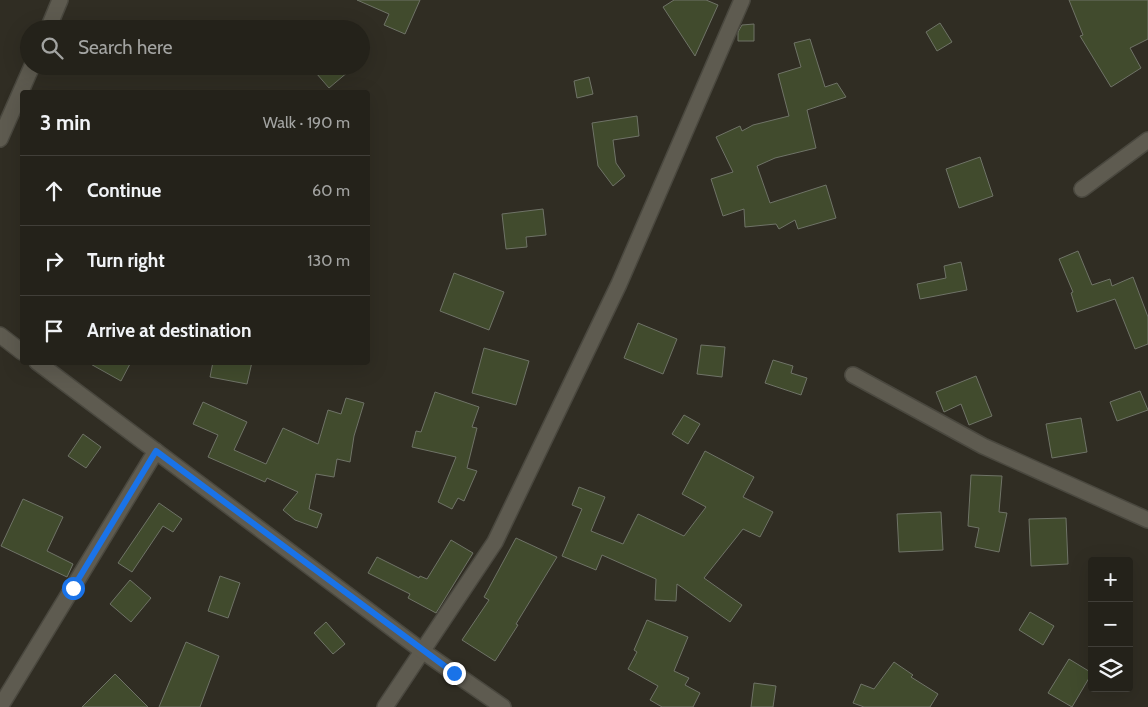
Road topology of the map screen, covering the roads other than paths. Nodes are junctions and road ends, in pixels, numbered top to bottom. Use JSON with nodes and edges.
{"nodes":[{"id":1,"x":60,"y":0,"type":"edge"},
{"id":2,"x":742,"y":0,"type":"edge"},
{"id":3,"x":52,"y":20,"type":"edge"},
{"id":4,"x":28,"y":75,"type":"edge"},
{"id":5,"x":21,"y":90,"type":"edge"},
{"id":6,"x":20,"y":93,"type":"edge"},
{"id":7,"x":0,"y":139,"type":"edge"},
{"id":8,"x":1148,"y":140,"type":"edge"},
{"id":9,"x":1082,"y":189,"type":"dead end"},
{"id":10,"x":0,"y":335,"type":"edge"},
{"id":11,"x":20,"y":350,"type":"edge"},
{"id":12,"x":41,"y":365,"type":"edge"},
{"id":13,"x":853,"y":375,"type":"dead end"},
{"id":14,"x":156,"y":451,"type":"junction"},
{"id":15,"x":1148,"y":520,"type":"edge"},
{"id":16,"x":421,"y":650,"type":"junction"},
{"id":17,"x":0,"y":707,"type":"edge"},
{"id":18,"x":385,"y":707,"type":"edge"},
{"id":19,"x":503,"y":707,"type":"edge"}],
"edges":[{"from":1,"to":3,"type":"street"},
{"from":2,"to":16,"type":"street"},
{"from":4,"to":5,"type":"street"},
{"from":6,"to":7,"type":"street"},
{"from":8,"to":9,"type":"street"},
{"from":10,"to":11,"type":"street"},
{"from":12,"to":14,"type":"street"},
{"from":13,"to":15,"type":"street"},
{"from":14,"to":16,"type":"street"},
{"from":14,"to":17,"type":"street"},
{"from":16,"to":18,"type":"street"},
{"from":16,"to":19,"type":"street"}]}
